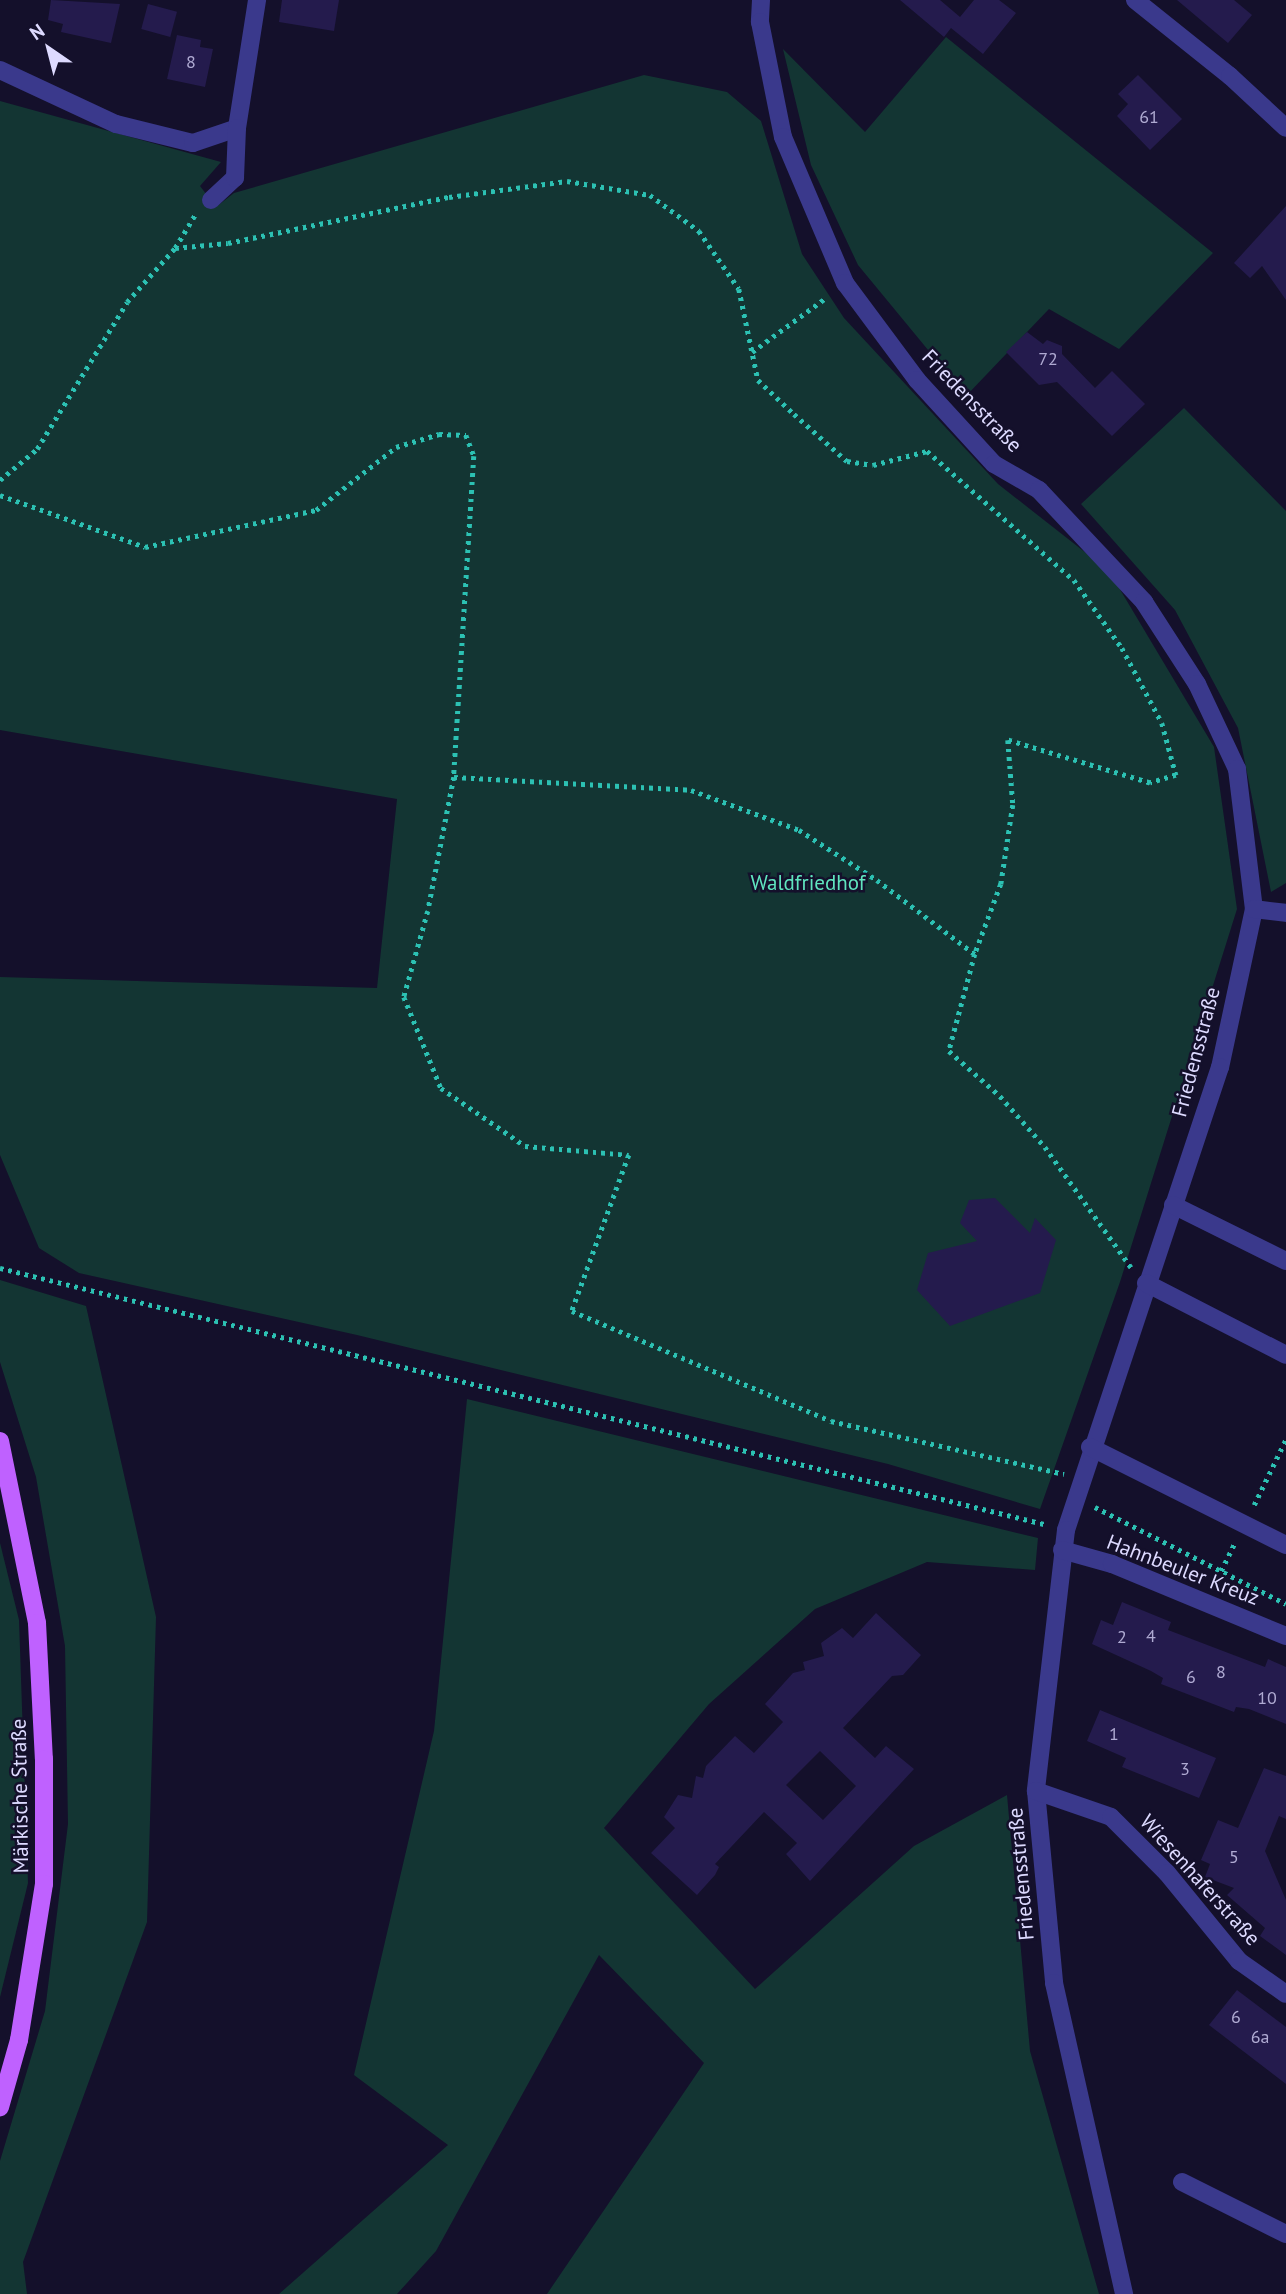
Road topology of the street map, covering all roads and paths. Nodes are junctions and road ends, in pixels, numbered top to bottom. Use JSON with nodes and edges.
{"nodes":[{"id":1,"x":257,"y":0,"type":"edge"},
{"id":2,"x":761,"y":0,"type":"edge"},
{"id":3,"x":1135,"y":0,"type":"edge"},
{"id":4,"x":0,"y":70,"type":"edge"},
{"id":5,"x":237,"y":128,"type":"junction"},
{"id":6,"x":1286,"y":128,"type":"edge"},
{"id":7,"x":211,"y":200,"type":"joint"},
{"id":8,"x":176,"y":248,"type":"junction"},
{"id":9,"x":845,"y":283,"type":"junction"},
{"id":10,"x":751,"y":352,"type":"junction"},
{"id":11,"x":0,"y":480,"type":"edge"},
{"id":12,"x":0,"y":495,"type":"edge"},
{"id":13,"x":454,"y":777,"type":"junction"},
{"id":14,"x":1254,"y":909,"type":"junction"},
{"id":15,"x":1286,"y":914,"type":"edge"},
{"id":16,"x":975,"y":954,"type":"junction"},
{"id":17,"x":1173,"y":1205,"type":"junction"},
{"id":18,"x":1286,"y":1261,"type":"edge"},
{"id":19,"x":0,"y":1268,"type":"edge"},
{"id":20,"x":1146,"y":1283,"type":"junction"},
{"id":21,"x":1286,"y":1356,"type":"edge"},
{"id":22,"x":0,"y":1441,"type":"edge"},
{"id":23,"x":1090,"y":1447,"type":"junction"},
{"id":24,"x":1078,"y":1489,"type":"junction"},
{"id":25,"x":1066,"y":1530,"type":"junction"},
{"id":26,"x":1286,"y":1545,"type":"edge"},
{"id":27,"x":1062,"y":1550,"type":"junction"},
{"id":28,"x":1286,"y":1604,"type":"edge"},
{"id":29,"x":1286,"y":1636,"type":"edge"},
{"id":30,"x":1036,"y":1791,"type":"junction"},
{"id":31,"x":1286,"y":1994,"type":"edge"},
{"id":32,"x":0,"y":2107,"type":"edge"},
{"id":33,"x":1181,"y":2182,"type":"dead end"},
{"id":34,"x":1286,"y":2234,"type":"edge"},
{"id":35,"x":1125,"y":2294,"type":"edge"}],
"edges":[{"from":1,"to":5,"type":"street"},
{"from":2,"to":9,"type":"street","name":"Friedensstraße"},
{"from":3,"to":6,"type":"street"},
{"from":4,"to":5,"type":"street"},
{"from":5,"to":7,"type":"street"},
{"from":7,"to":8,"type":"path"},
{"from":8,"to":10,"type":"path"},
{"from":8,"to":11,"type":"path"},
{"from":9,"to":10,"type":"path"},
{"from":9,"to":14,"type":"street","name":"Friedensstraße"},
{"from":10,"to":16,"type":"path"},
{"from":12,"to":13,"type":"path"},
{"from":13,"to":16,"type":"path"},
{"from":13,"to":24,"type":"path"},
{"from":14,"to":15,"type":"street"},
{"from":14,"to":17,"type":"street","name":"Friedensstraße"},
{"from":16,"to":20,"type":"path"},
{"from":17,"to":18,"type":"street"},
{"from":17,"to":20,"type":"street","name":"Friedensstraße"},
{"from":19,"to":25,"type":"path"},
{"from":20,"to":21,"type":"street"},
{"from":20,"to":23,"type":"street","name":"Friedensstraße"},
{"from":22,"to":32,"type":"main road","name":"Märkische Straße"},
{"from":23,"to":24,"type":"street","name":"Friedensstraße"},
{"from":23,"to":26,"type":"street"},
{"from":24,"to":25,"type":"street","name":"Friedensstraße"},
{"from":24,"to":28,"type":"path"},
{"from":25,"to":27,"type":"street","name":"Friedensstraße"},
{"from":27,"to":29,"type":"street","name":"Hahnbeuler Kreuz"},
{"from":27,"to":30,"type":"street","name":"Friedensstraße"},
{"from":30,"to":31,"type":"street","name":"Wiesenhaferstraße"},
{"from":30,"to":35,"type":"street","name":"Friedensstraße"},
{"from":33,"to":34,"type":"street"}]}
